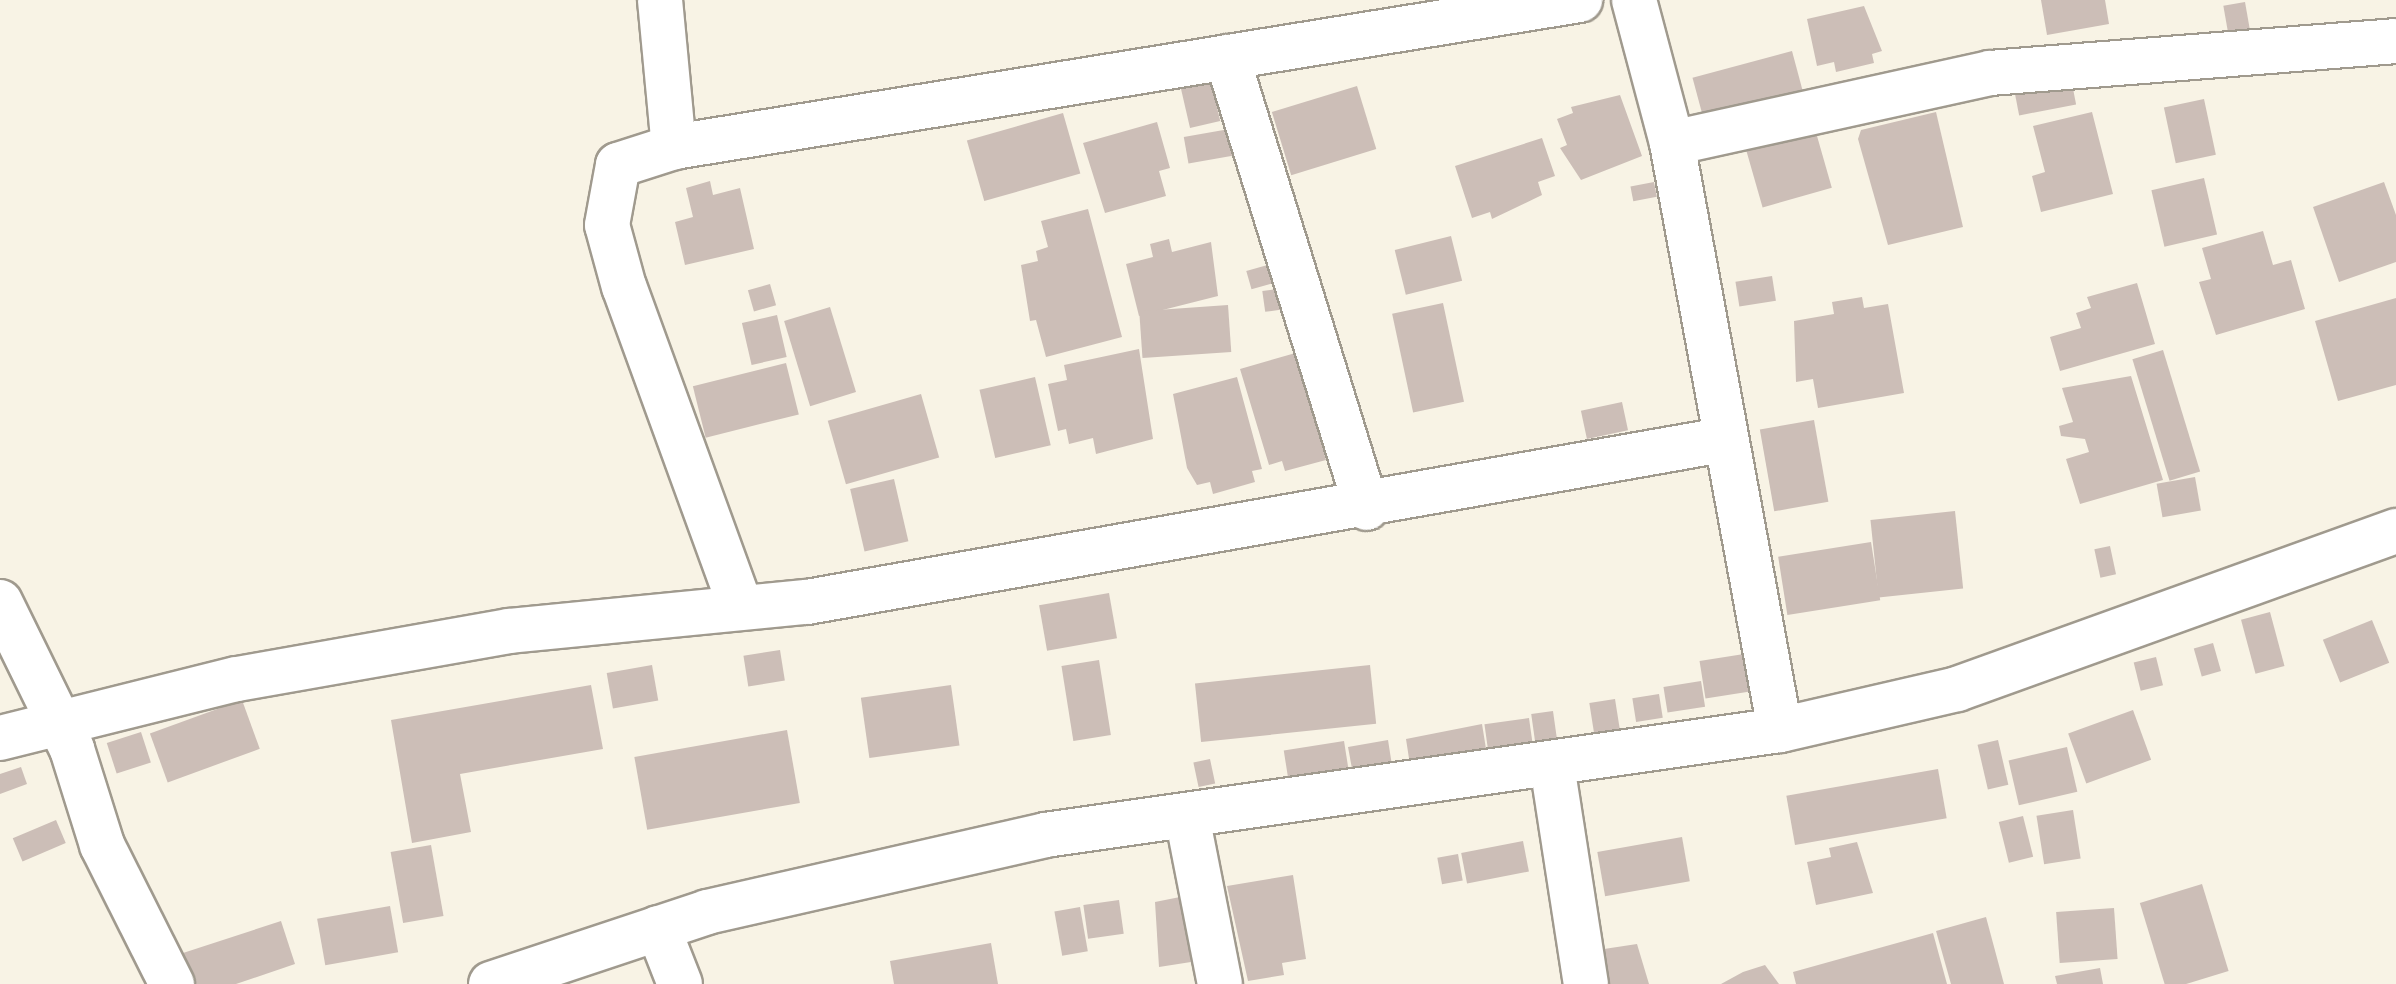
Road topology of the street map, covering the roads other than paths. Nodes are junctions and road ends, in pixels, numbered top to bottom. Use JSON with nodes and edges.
{"nodes":[{"id":1,"x":660,"y":0,"type":"edge"},
{"id":2,"x":1580,"y":0,"type":"edge"},
{"id":3,"x":1634,"y":0,"type":"edge"},
{"id":4,"x":2396,"y":41,"type":"edge"},
{"id":5,"x":1227,"y":57,"type":"junction"},
{"id":6,"x":1672,"y":143,"type":"junction"},
{"id":7,"x":674,"y":147,"type":"junction"},
{"id":8,"x":1722,"y":440,"type":"junction"},
{"id":9,"x":1367,"y":508,"type":"junction"},
{"id":10,"x":2396,"y":531,"type":"edge"},
{"id":11,"x":0,"y":602,"type":"edge"},
{"id":12,"x":740,"y":605,"type":"junction"},
{"id":13,"x":58,"y":720,"type":"junction"},
{"id":14,"x":1780,"y":730,"type":"junction"},
{"id":15,"x":0,"y":738,"type":"edge"},
{"id":16,"x":1552,"y":765,"type":"junction"},
{"id":17,"x":1187,"y":816,"type":"junction"},
{"id":18,"x":658,"y":928,"type":"junction"},
{"id":19,"x":172,"y":984,"type":"edge"},
{"id":20,"x":491,"y":984,"type":"edge"},
{"id":21,"x":680,"y":984,"type":"edge"},
{"id":22,"x":1220,"y":984,"type":"edge"},
{"id":23,"x":1586,"y":984,"type":"edge"}],
"edges":[{"from":1,"to":7,"type":"street"},
{"from":2,"to":5,"type":"street"},
{"from":3,"to":6,"type":"street"},
{"from":4,"to":6,"type":"street"},
{"from":5,"to":7,"type":"street"},
{"from":5,"to":9,"type":"street"},
{"from":6,"to":8,"type":"street"},
{"from":7,"to":12,"type":"street"},
{"from":8,"to":9,"type":"street"},
{"from":8,"to":14,"type":"street"},
{"from":9,"to":12,"type":"street"},
{"from":10,"to":14,"type":"street"},
{"from":11,"to":13,"type":"street"},
{"from":12,"to":13,"type":"street"},
{"from":13,"to":15,"type":"street"},
{"from":13,"to":19,"type":"street"},
{"from":14,"to":16,"type":"street"},
{"from":16,"to":17,"type":"street"},
{"from":16,"to":23,"type":"street"},
{"from":17,"to":18,"type":"street"},
{"from":17,"to":22,"type":"street"},
{"from":18,"to":20,"type":"street"},
{"from":18,"to":21,"type":"street"}]}
